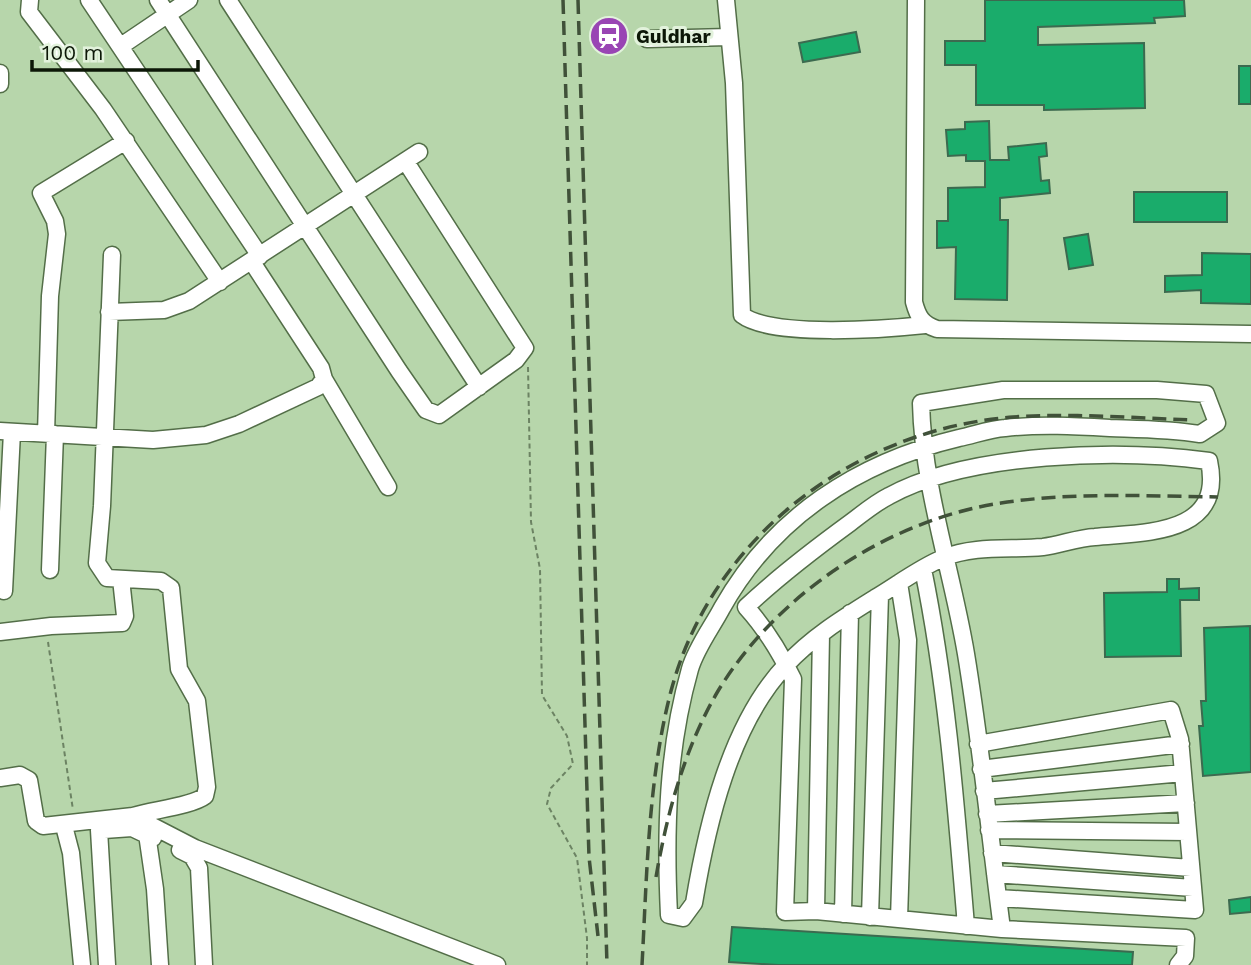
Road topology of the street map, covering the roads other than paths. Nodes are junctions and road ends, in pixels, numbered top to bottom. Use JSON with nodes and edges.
{"nodes":[{"id":1,"x":30,"y":0,"type":"edge"},
{"id":2,"x":89,"y":0,"type":"edge"},
{"id":3,"x":158,"y":0,"type":"edge"},
{"id":4,"x":189,"y":0,"type":"edge"},
{"id":5,"x":228,"y":0,"type":"edge"},
{"id":6,"x":726,"y":0,"type":"edge"},
{"id":7,"x":916,"y":0,"type":"edge"},
{"id":8,"x":168,"y":15,"type":"junction"},
{"id":9,"x":729,"y":37,"type":"junction"},
{"id":10,"x":647,"y":39,"type":"dead end"},
{"id":11,"x":121,"y":46,"type":"junction"},
{"id":12,"x":0,"y":73,"type":"edge"},
{"id":13,"x":0,"y":84,"type":"edge"},
{"id":14,"x":126,"y":141,"type":"junction"},
{"id":15,"x":419,"y":152,"type":"dead end"},
{"id":16,"x":406,"y":162,"type":"junction"},
{"id":17,"x":355,"y":194,"type":"junction"},
{"id":18,"x":305,"y":226,"type":"junction"},
{"id":19,"x":112,"y":255,"type":"dead end"},
{"id":20,"x":256,"y":259,"type":"junction"},
{"id":21,"x":220,"y":282,"type":"junction"},
{"id":22,"x":109,"y":312,"type":"junction"},
{"id":23,"x":925,"y":325,"type":"junction"},
{"id":24,"x":1251,"y":334,"type":"edge"},
{"id":25,"x":324,"y":379,"type":"junction"},
{"id":26,"x":479,"y":387,"type":"junction"},
{"id":27,"x":6,"y":432,"type":"edge"},
{"id":28,"x":51,"y":434,"type":"junction"},
{"id":29,"x":104,"y":436,"type":"junction"},
{"id":30,"x":924,"y":448,"type":"junction"},
{"id":31,"x":929,"y":478,"type":"junction"},
{"id":32,"x":388,"y":487,"type":"dead end"},
{"id":33,"x":944,"y":558,"type":"junction"},
{"id":34,"x":923,"y":569,"type":"junction"},
{"id":35,"x":50,"y":570,"type":"dead end"},
{"id":36,"x":121,"y":579,"type":"junction"},
{"id":37,"x":899,"y":583,"type":"junction"},
{"id":38,"x":4,"y":591,"type":"dead end"},
{"id":39,"x":880,"y":595,"type":"junction"},
{"id":40,"x":850,"y":613,"type":"junction"},
{"id":41,"x":0,"y":632,"type":"edge"},
{"id":42,"x":821,"y":634,"type":"junction"},
{"id":43,"x":786,"y":665,"type":"junction"},
{"id":44,"x":978,"y":744,"type":"junction"},
{"id":45,"x":1181,"y":744,"type":"junction"},
{"id":46,"x":981,"y":769,"type":"junction"},
{"id":47,"x":1183,"y":773,"type":"junction"},
{"id":48,"x":0,"y":778,"type":"edge"},
{"id":49,"x":984,"y":791,"type":"junction"},
{"id":50,"x":1186,"y":803,"type":"junction"},
{"id":51,"x":133,"y":816,"type":"junction"},
{"id":52,"x":988,"y":822,"type":"junction"},
{"id":53,"x":70,"y":825,"type":"junction"},
{"id":54,"x":99,"y":830,"type":"junction"},
{"id":55,"x":1188,"y":832,"type":"junction"},
{"id":56,"x":147,"y":834,"type":"junction"},
{"id":57,"x":992,"y":853,"type":"junction"},
{"id":58,"x":1191,"y":868,"type":"junction"},
{"id":59,"x":995,"y":874,"type":"junction"},
{"id":60,"x":1193,"y":888,"type":"junction"},
{"id":61,"x":998,"y":898,"type":"junction"},
{"id":62,"x":816,"y":911,"type":"junction"},
{"id":63,"x":843,"y":914,"type":"junction"},
{"id":64,"x":870,"y":917,"type":"junction"},
{"id":65,"x":899,"y":919,"type":"junction"},
{"id":66,"x":966,"y":926,"type":"junction"},
{"id":67,"x":1002,"y":929,"type":"junction"},
{"id":68,"x":82,"y":965,"type":"edge"},
{"id":69,"x":107,"y":965,"type":"edge"},
{"id":70,"x":160,"y":965,"type":"edge"},
{"id":71,"x":204,"y":965,"type":"edge"},
{"id":72,"x":497,"y":965,"type":"edge"},
{"id":73,"x":1178,"y":965,"type":"edge"}],
"edges":[{"from":1,"to":14,"type":"street"},
{"from":2,"to":11,"type":"street"},
{"from":3,"to":8,"type":"street"},
{"from":4,"to":8,"type":"street"},
{"from":5,"to":17,"type":"street"},
{"from":6,"to":9,"type":"street"},
{"from":7,"to":23,"type":"street"},
{"from":8,"to":11,"type":"street"},
{"from":8,"to":18,"type":"street"},
{"from":9,"to":10,"type":"street"},
{"from":9,"to":23,"type":"street"},
{"from":11,"to":20,"type":"street"},
{"from":12,"to":13,"type":"street"},
{"from":14,"to":21,"type":"street"},
{"from":14,"to":28,"type":"street"},
{"from":15,"to":16,"type":"street"},
{"from":16,"to":17,"type":"street"},
{"from":16,"to":26,"type":"street"},
{"from":17,"to":18,"type":"street"},
{"from":17,"to":26,"type":"street"},
{"from":18,"to":20,"type":"street"},
{"from":18,"to":26,"type":"street"},
{"from":19,"to":22,"type":"street"},
{"from":20,"to":21,"type":"street"},
{"from":20,"to":25,"type":"street"},
{"from":21,"to":22,"type":"street"},
{"from":22,"to":29,"type":"street"},
{"from":23,"to":24,"type":"street"},
{"from":25,"to":29,"type":"street"},
{"from":25,"to":32,"type":"street"},
{"from":27,"to":28,"type":"street"},
{"from":27,"to":38,"type":"street"},
{"from":28,"to":29,"type":"street"},
{"from":28,"to":35,"type":"street"},
{"from":29,"to":36,"type":"street"},
{"from":30,"to":30,"type":"street"},
{"from":30,"to":31,"type":"street"},
{"from":30,"to":43,"type":"street"},
{"from":31,"to":33,"type":"street"},
{"from":31,"to":33,"type":"street"},
{"from":31,"to":43,"type":"street"},
{"from":33,"to":34,"type":"street"},
{"from":33,"to":44,"type":"street"},
{"from":34,"to":37,"type":"street"},
{"from":34,"to":66,"type":"street"},
{"from":36,"to":41,"type":"street"},
{"from":36,"to":51,"type":"street"},
{"from":37,"to":39,"type":"street"},
{"from":37,"to":65,"type":"street"},
{"from":39,"to":40,"type":"street"},
{"from":39,"to":64,"type":"street"},
{"from":40,"to":42,"type":"street"},
{"from":40,"to":63,"type":"street"},
{"from":42,"to":43,"type":"street"},
{"from":42,"to":62,"type":"street"},
{"from":43,"to":62,"type":"street"},
{"from":44,"to":45,"type":"street"},
{"from":44,"to":46,"type":"street"},
{"from":45,"to":46,"type":"street"},
{"from":45,"to":47,"type":"street"},
{"from":46,"to":49,"type":"street"},
{"from":47,"to":49,"type":"street"},
{"from":47,"to":50,"type":"street"},
{"from":48,"to":53,"type":"street"},
{"from":49,"to":52,"type":"street"},
{"from":50,"to":52,"type":"street"},
{"from":50,"to":55,"type":"street"},
{"from":51,"to":53,"type":"street"},
{"from":51,"to":72,"type":"street"},
{"from":52,"to":55,"type":"street"},
{"from":52,"to":57,"type":"street"},
{"from":53,"to":54,"type":"street"},
{"from":53,"to":68,"type":"street"},
{"from":54,"to":56,"type":"street"},
{"from":54,"to":69,"type":"street"},
{"from":55,"to":58,"type":"street"},
{"from":56,"to":70,"type":"street"},
{"from":56,"to":71,"type":"street"},
{"from":57,"to":58,"type":"street"},
{"from":57,"to":59,"type":"street"},
{"from":58,"to":60,"type":"street"},
{"from":59,"to":60,"type":"street"},
{"from":59,"to":61,"type":"street"},
{"from":60,"to":61,"type":"street"},
{"from":61,"to":67,"type":"street"},
{"from":62,"to":63,"type":"street"},
{"from":63,"to":64,"type":"street"},
{"from":64,"to":65,"type":"street"},
{"from":65,"to":66,"type":"street"},
{"from":66,"to":67,"type":"street"},
{"from":67,"to":73,"type":"street"}]}
